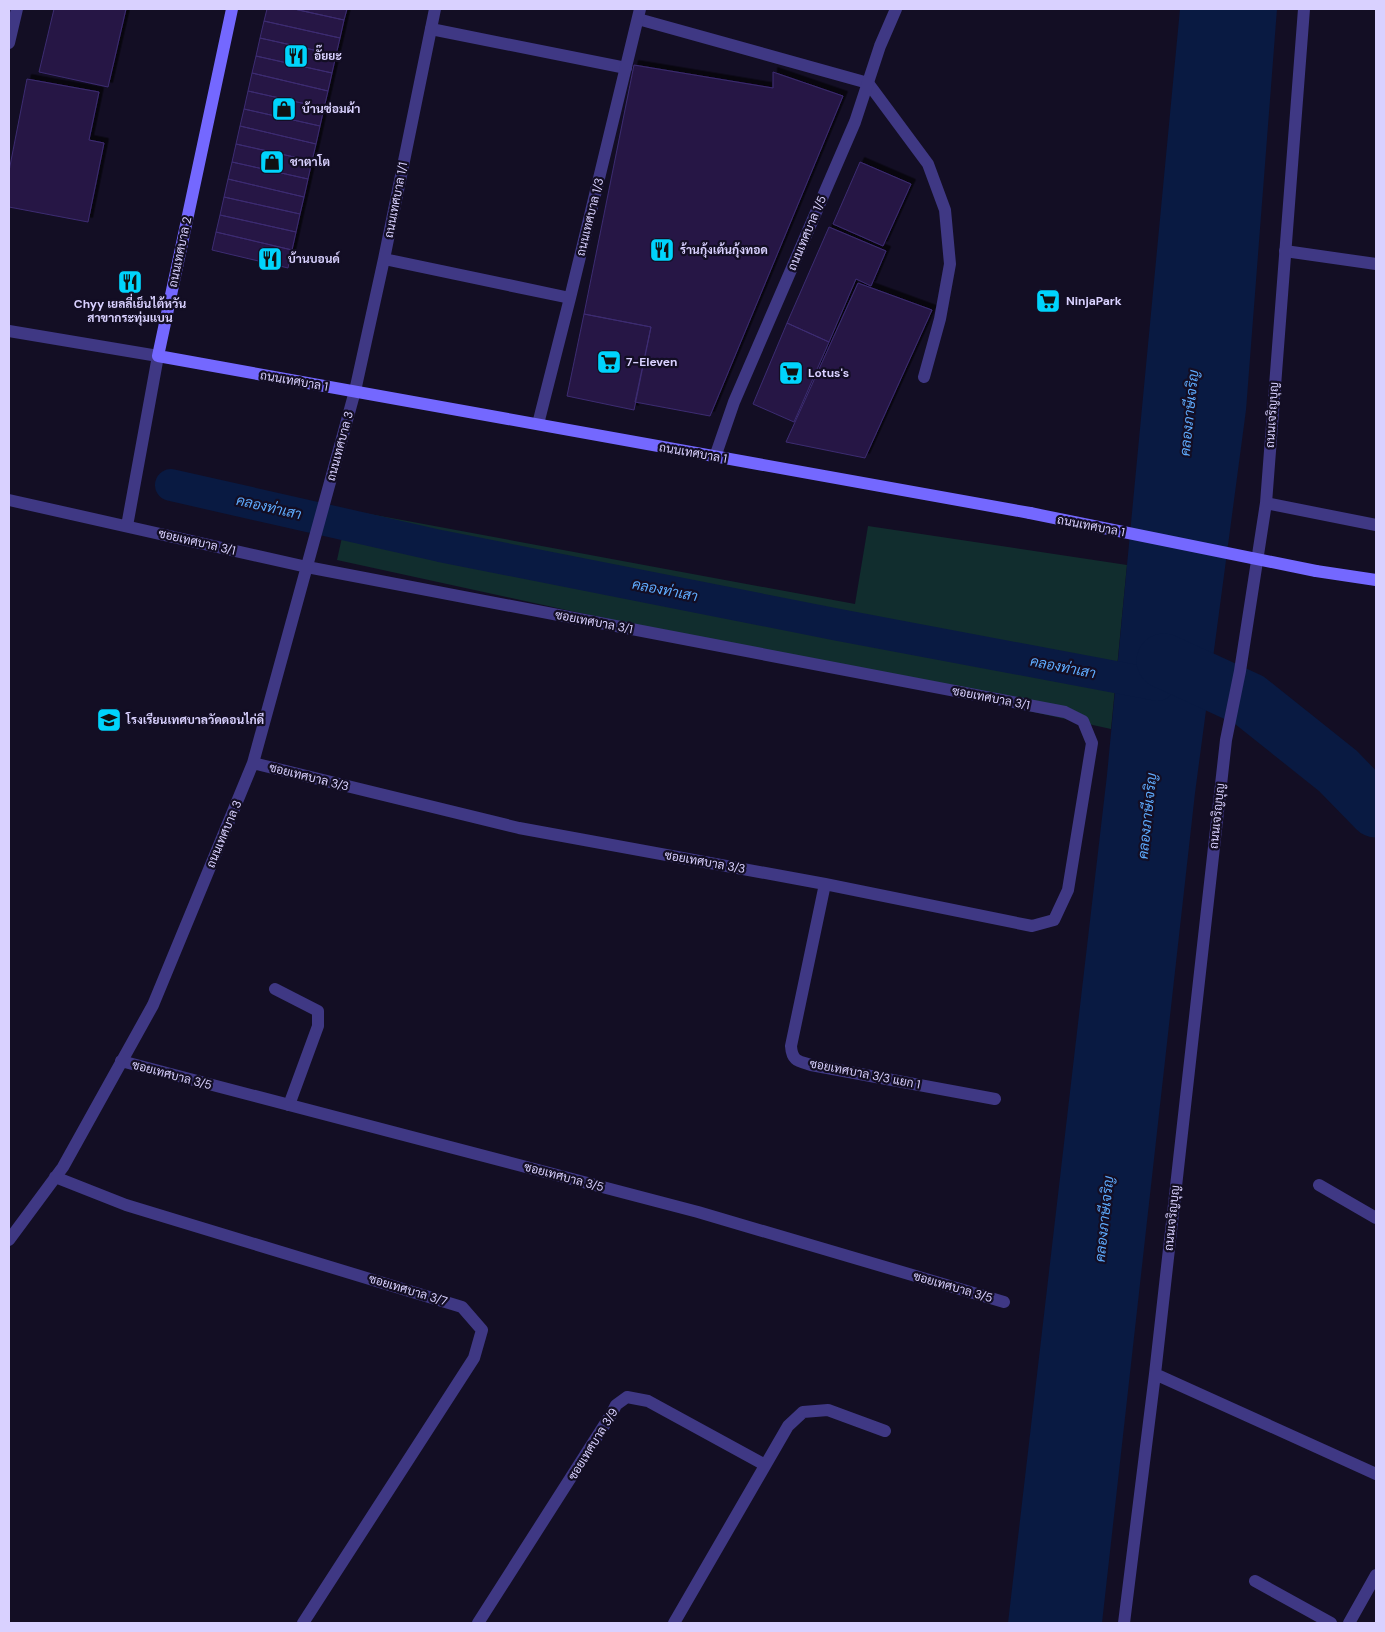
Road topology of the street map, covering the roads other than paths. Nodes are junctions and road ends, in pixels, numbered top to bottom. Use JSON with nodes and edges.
{"nodes":[{"id":1,"x":17,"y":9,"type":"edge"},
{"id":2,"x":232,"y":9,"type":"edge"},
{"id":3,"x":435,"y":9,"type":"edge"},
{"id":4,"x":896,"y":9,"type":"edge"},
{"id":5,"x":1304,"y":9,"type":"edge"},
{"id":6,"x":639,"y":14,"type":"edge"},
{"id":7,"x":431,"y":29,"type":"junction"},
{"id":8,"x":9,"y":43,"type":"edge"},
{"id":9,"x":626,"y":68,"type":"junction"},
{"id":10,"x":868,"y":83,"type":"junction"},
{"id":11,"x":1285,"y":251,"type":"junction"},
{"id":12,"x":384,"y":259,"type":"junction"},
{"id":13,"x":1376,"y":264,"type":"edge"},
{"id":14,"x":570,"y":298,"type":"junction"},
{"id":15,"x":9,"y":331,"type":"edge"},
{"id":16,"x":158,"y":356,"type":"junction"},
{"id":17,"x":924,"y":378,"type":"dead end"},
{"id":18,"x":355,"y":392,"type":"junction"},
{"id":19,"x":538,"y":424,"type":"junction"},
{"id":20,"x":715,"y":457,"type":"junction"},
{"id":21,"x":9,"y":500,"type":"edge"},
{"id":22,"x":1266,"y":502,"type":"junction"},
{"id":23,"x":1376,"y":525,"type":"edge"},
{"id":24,"x":127,"y":526,"type":"junction"},
{"id":25,"x":307,"y":566,"type":"junction"},
{"id":26,"x":1376,"y":580,"type":"edge"},
{"id":27,"x":253,"y":763,"type":"junction"},
{"id":28,"x":1080,"y":816,"type":"joint"},
{"id":29,"x":826,"y":884,"type":"junction"},
{"id":30,"x":275,"y":989,"type":"dead end"},
{"id":31,"x":121,"y":1061,"type":"junction"},
{"id":32,"x":995,"y":1099,"type":"dead end"},
{"id":33,"x":289,"y":1105,"type":"junction"},
{"id":34,"x":55,"y":1177,"type":"junction"},
{"id":35,"x":1319,"y":1185,"type":"dead end"},
{"id":36,"x":1376,"y":1218,"type":"edge"},
{"id":37,"x":9,"y":1240,"type":"edge"},
{"id":38,"x":1004,"y":1302,"type":"dead end"},
{"id":39,"x":1155,"y":1374,"type":"junction"},
{"id":40,"x":885,"y":1431,"type":"dead end"},
{"id":41,"x":765,"y":1465,"type":"junction"},
{"id":42,"x":1376,"y":1474,"type":"edge"},
{"id":43,"x":1376,"y":1575,"type":"edge"},
{"id":44,"x":1255,"y":1581,"type":"dead end"},
{"id":45,"x":303,"y":1623,"type":"edge"},
{"id":46,"x":478,"y":1623,"type":"edge"},
{"id":47,"x":674,"y":1623,"type":"edge"},
{"id":48,"x":1124,"y":1623,"type":"edge"},
{"id":49,"x":1331,"y":1623,"type":"edge"},
{"id":50,"x":1349,"y":1623,"type":"edge"}],
"edges":[{"from":1,"to":8,"type":"street"},
{"from":2,"to":16,"type":"street","name":"ถนนเทศบาล 2"},
{"from":3,"to":7,"type":"street","name":"ถนนเทศบาล 1/1"},
{"from":4,"to":10,"type":"street","name":"ถนนเทศบาล 1/5"},
{"from":5,"to":11,"type":"street","name":"ถนนเจริญบุญ"},
{"from":6,"to":9,"type":"street","name":"ถนนเทศบาล 1/3"},
{"from":6,"to":10,"type":"street"},
{"from":7,"to":9,"type":"street"},
{"from":7,"to":12,"type":"street","name":"ถนนเทศบาล 1/1"},
{"from":9,"to":14,"type":"street","name":"ถนนเทศบาล 1/3"},
{"from":10,"to":17,"type":"street"},
{"from":10,"to":20,"type":"street","name":"ถนนเทศบาล 1/5"},
{"from":11,"to":13,"type":"street"},
{"from":11,"to":22,"type":"street","name":"ถนนเจริญบุญ"},
{"from":12,"to":14,"type":"street"},
{"from":12,"to":18,"type":"street","name":"ถนนเทศบาล 1/1"},
{"from":14,"to":19,"type":"street","name":"ถนนเทศบาล 1/3"},
{"from":15,"to":16,"type":"street","name":"ถนนเทศบาล 1"},
{"from":16,"to":18,"type":"street","name":"ถนนเทศบาล 1"},
{"from":16,"to":24,"type":"street","name":"ถนนเทศบาล 2"},
{"from":18,"to":19,"type":"street","name":"ถนนเทศบาล 1"},
{"from":18,"to":25,"type":"street","name":"ถนนเทศบาล 3"},
{"from":19,"to":20,"type":"street","name":"ถนนเทศบาล 1"},
{"from":20,"to":26,"type":"street","name":"ถนนเทศบาล 1","bridge":true},
{"from":21,"to":24,"type":"street","name":"ซอยเทศบาล 3/1"},
{"from":22,"to":23,"type":"street"},
{"from":22,"to":39,"type":"street","name":"ถนนเจริญบุญ"},
{"from":24,"to":25,"type":"street","name":"ซอยเทศบาล 3/1"},
{"from":25,"to":27,"type":"street","name":"ถนนเทศบาล 3"},
{"from":25,"to":28,"type":"street","name":"ซอยเทศบาล 3/1"},
{"from":27,"to":29,"type":"street","name":"ซอยเทศบาล 3/3"},
{"from":27,"to":31,"type":"street","name":"ถนนเทศบาล 3"},
{"from":28,"to":29,"type":"street","name":"ซอยเทศบาล 3/3"},
{"from":29,"to":32,"type":"street","name":"ซอยเทศบาล 3/3 แยก 1"},
{"from":30,"to":33,"type":"street"},
{"from":31,"to":33,"type":"street","name":"ซอยเทศบาล 3/5"},
{"from":31,"to":34,"type":"street","name":"ถนนเทศบาล 3"},
{"from":33,"to":38,"type":"street","name":"ซอยเทศบาล 3/5"},
{"from":34,"to":37,"type":"street","name":"ถนนเทศบาล 3"},
{"from":34,"to":45,"type":"street","name":"ซอยเทศบาล 3/7"},
{"from":35,"to":36,"type":"street"},
{"from":39,"to":42,"type":"street"},
{"from":39,"to":48,"type":"street","name":"ถนนเจริญบุญ"},
{"from":40,"to":41,"type":"street"},
{"from":41,"to":46,"type":"street","name":"ซอยเทศบาล 3/9"},
{"from":41,"to":47,"type":"street"},
{"from":43,"to":50,"type":"street"},
{"from":44,"to":49,"type":"street"}]}
